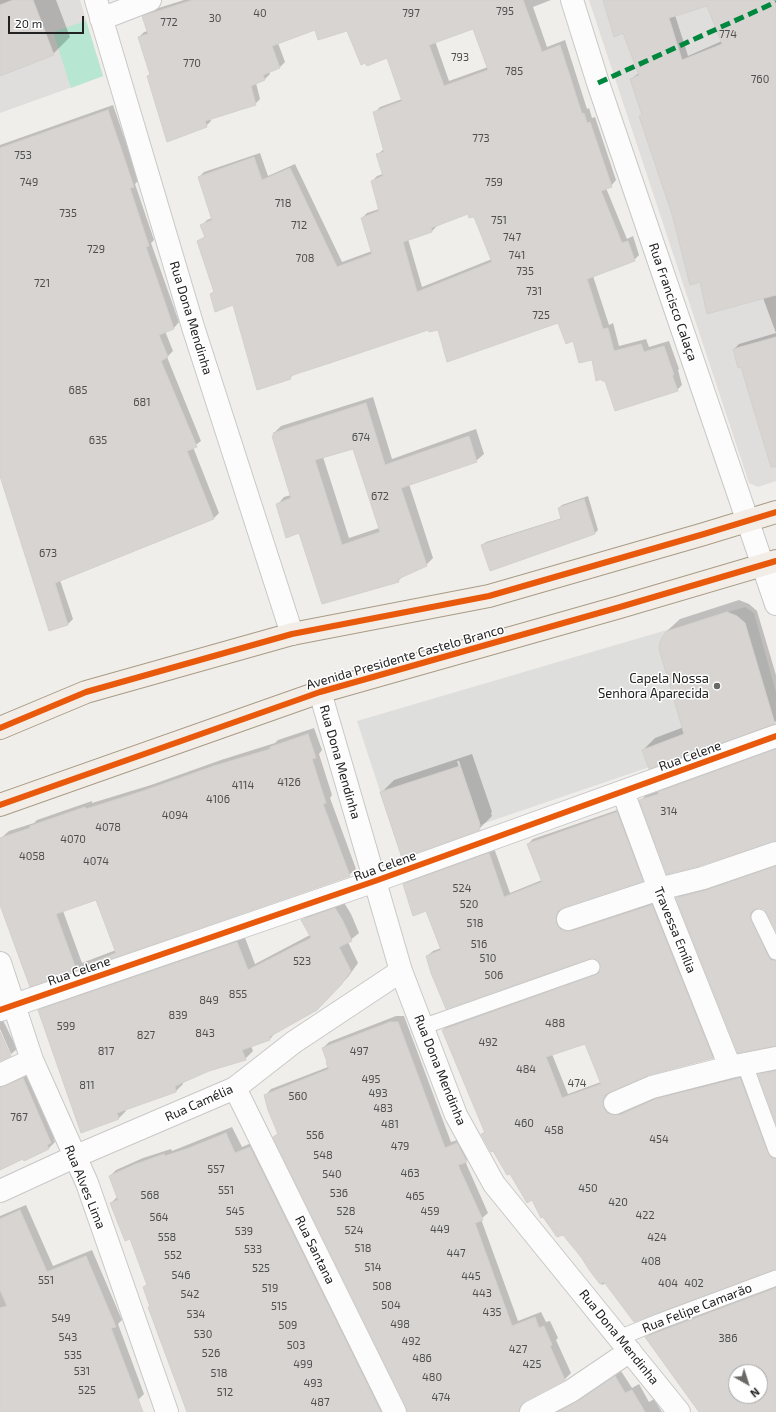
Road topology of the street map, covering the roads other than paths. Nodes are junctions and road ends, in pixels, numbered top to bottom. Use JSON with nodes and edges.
{"nodes":[{"id":1,"x":150,"y":0,"type":"edge"},
{"id":2,"x":572,"y":0,"type":"edge"},
{"id":3,"x":99,"y":9,"type":"edge"},
{"id":4,"x":776,"y":512,"type":"edge"},
{"id":5,"x":748,"y":520,"type":"junction"},
{"id":6,"x":770,"y":563,"type":"edge"},
{"id":7,"x":776,"y":604,"type":"edge"},
{"id":8,"x":292,"y":634,"type":"junction"},
{"id":9,"x":320,"y":692,"type":"junction"},
{"id":10,"x":0,"y":728,"type":"edge"},
{"id":11,"x":776,"y":736,"type":"edge"},
{"id":12,"x":623,"y":792,"type":"junction"},
{"id":13,"x":0,"y":805,"type":"edge"},
{"id":14,"x":776,"y":853,"type":"edge"},
{"id":15,"x":375,"y":881,"type":"junction"},
{"id":16,"x":658,"y":889,"type":"junction"},
{"id":17,"x":759,"y":918,"type":"dead end"},
{"id":18,"x":568,"y":919,"type":"dead end"},
{"id":19,"x":776,"y":952,"type":"edge"},
{"id":20,"x":0,"y":963,"type":"edge"},
{"id":21,"x":592,"y":967,"type":"dead end"},
{"id":22,"x":401,"y":971,"type":"junction"},
{"id":23,"x":7,"y":1008,"type":"edge"},
{"id":24,"x":422,"y":1027,"type":"junction"},
{"id":25,"x":776,"y":1058,"type":"edge"},
{"id":26,"x":32,"y":1060,"type":"junction"},
{"id":27,"x":737,"y":1066,"type":"junction"},
{"id":28,"x":0,"y":1075,"type":"edge"},
{"id":29,"x":235,"y":1088,"type":"junction"},
{"id":30,"x":615,"y":1103,"type":"dead end"},
{"id":31,"x":776,"y":1150,"type":"edge"},
{"id":32,"x":74,"y":1157,"type":"junction"},
{"id":33,"x":0,"y":1191,"type":"edge"},
{"id":34,"x":776,"y":1278,"type":"edge"},
{"id":35,"x":624,"y":1345,"type":"junction"},
{"id":36,"x":167,"y":1412,"type":"edge"},
{"id":37,"x":394,"y":1412,"type":"edge"},
{"id":38,"x":532,"y":1412,"type":"edge"},
{"id":39,"x":679,"y":1412,"type":"edge"}],
"edges":[{"from":1,"to":3,"type":"street"},
{"from":2,"to":5,"type":"street","name":"Rua Francisco Calaça"},
{"from":3,"to":8,"type":"street","name":"Rua Dona Mendinha"},
{"from":4,"to":5,"type":"main road"},
{"from":5,"to":6,"type":"street","name":"Rua Francisco Calaça"},
{"from":5,"to":8,"type":"main road"},
{"from":6,"to":7,"type":"street","name":"Rua Francisco Calaça"},
{"from":6,"to":9,"type":"main road","name":"Avenida Presidente Castelo Branco"},
{"from":8,"to":10,"type":"main road"},
{"from":9,"to":13,"type":"main road","name":"Avenida Presidente Castelo Branco"},
{"from":9,"to":15,"type":"street","name":"Rua Dona Mendinha"},
{"from":11,"to":12,"type":"street","name":"Rua Celene"},
{"from":12,"to":15,"type":"street","name":"Rua Celene"},
{"from":12,"to":16,"type":"street","name":"Travessa Emília"},
{"from":14,"to":16,"type":"street"},
{"from":15,"to":22,"type":"street","name":"Rua Dona Mendinha"},
{"from":15,"to":23,"type":"street","name":"Rua Celene"},
{"from":16,"to":18,"type":"street"},
{"from":16,"to":27,"type":"street","name":"Travessa Emília"},
{"from":17,"to":19,"type":"lane"},
{"from":20,"to":23,"type":"street","name":"Rua Alves Lima"},
{"from":21,"to":24,"type":"lane"},
{"from":22,"to":24,"type":"street","name":"Rua Dona Mendinha"},
{"from":22,"to":29,"type":"street","name":"Rua Camélia"},
{"from":23,"to":26,"type":"street","name":"Rua Alves Lima"},
{"from":24,"to":35,"type":"street","name":"Rua Dona Mendinha"},
{"from":25,"to":27,"type":"street"},
{"from":26,"to":28,"type":"street"},
{"from":26,"to":32,"type":"street","name":"Rua Alves Lima"},
{"from":27,"to":30,"type":"street"},
{"from":27,"to":31,"type":"lane"},
{"from":29,"to":32,"type":"street","name":"Rua Camélia"},
{"from":29,"to":37,"type":"street","name":"Rua Santana"},
{"from":32,"to":33,"type":"street","name":"Rua Camélia"},
{"from":32,"to":36,"type":"street","name":"Rua Alves Lima"},
{"from":34,"to":35,"type":"lane","name":"Rua Felipe Camarão"},
{"from":35,"to":38,"type":"street","name":"Rua Felipe Camarão"},
{"from":35,"to":39,"type":"street","name":"Rua Dona Mendinha"}]}
